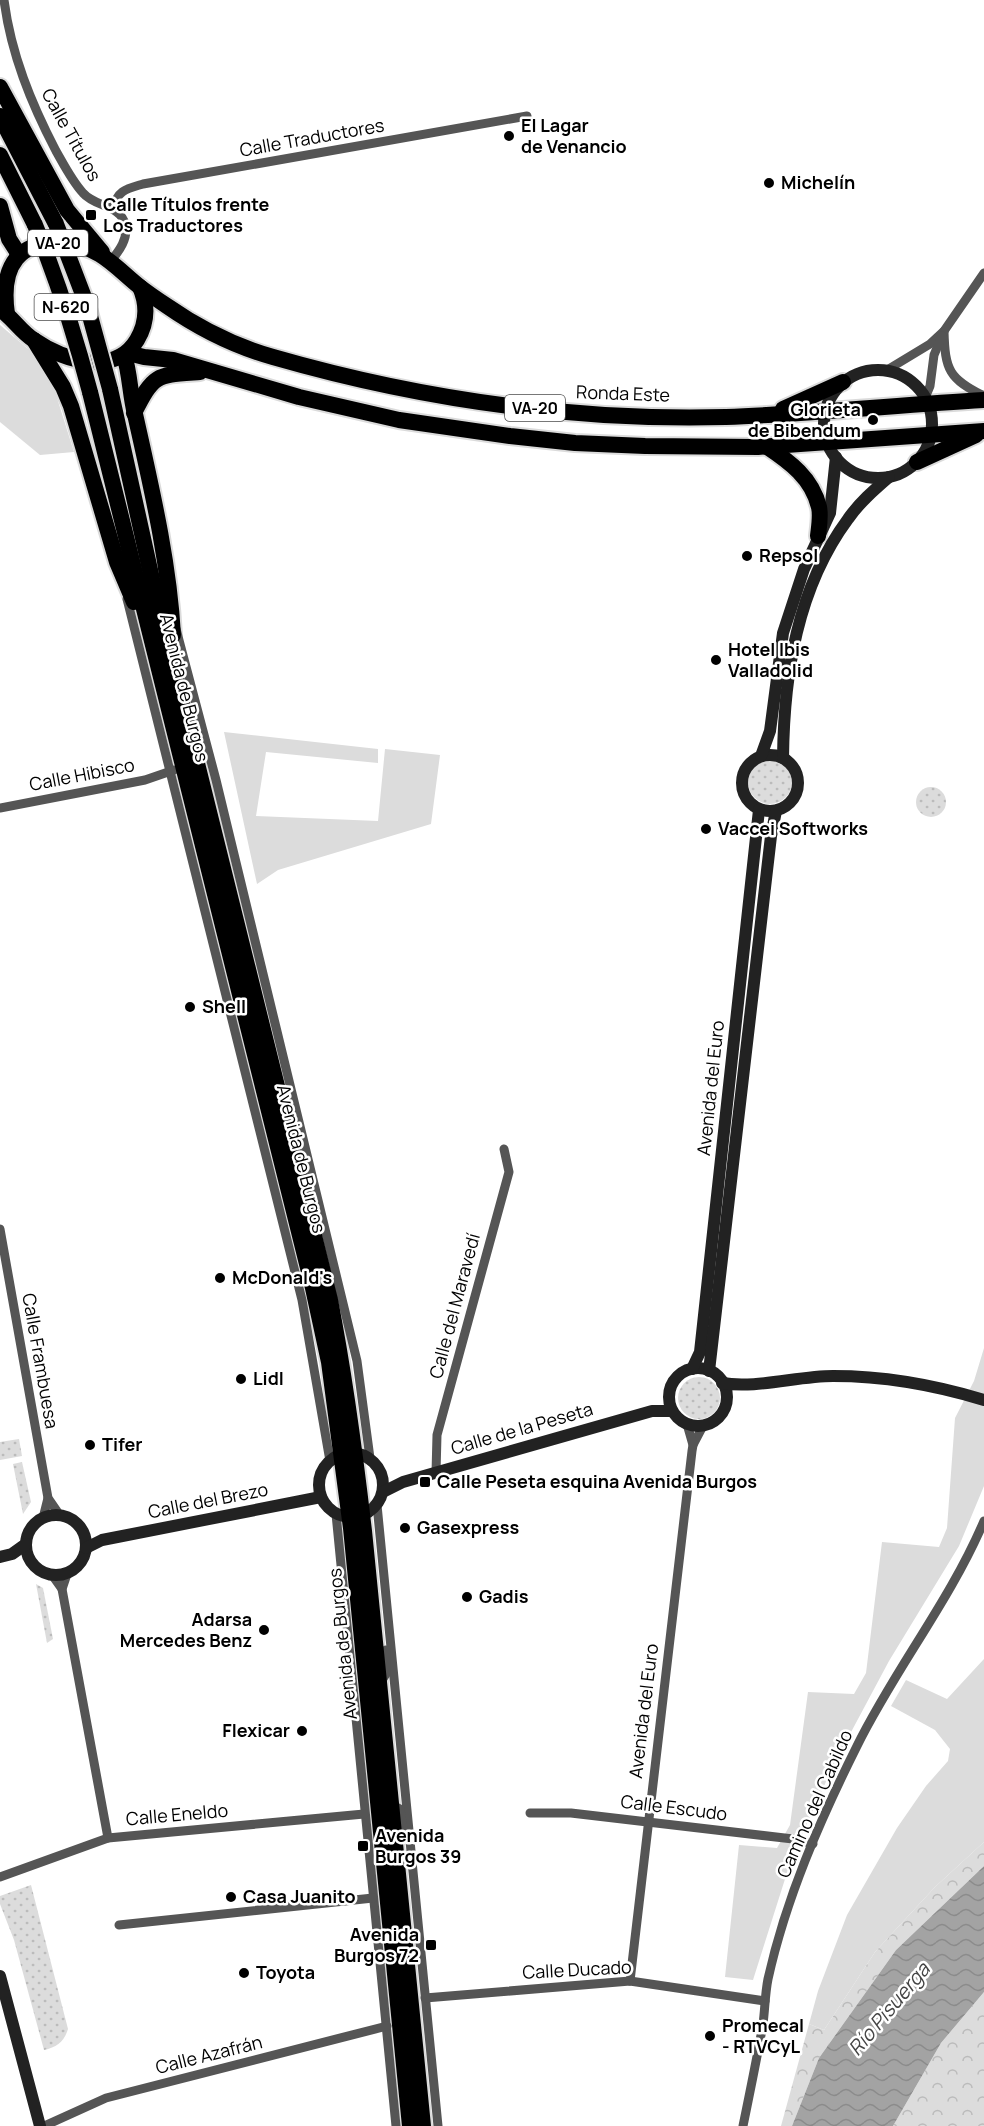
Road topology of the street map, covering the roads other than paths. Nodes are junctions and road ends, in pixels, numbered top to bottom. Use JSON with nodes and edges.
{"nodes":[{"id":1,"x":4,"y":0,"type":"edge"},
{"id":2,"x":0,"y":87,"type":"edge"},
{"id":3,"x":0,"y":116,"type":"edge"},
{"id":4,"x":527,"y":116,"type":"dead end"},
{"id":5,"x":0,"y":155,"type":"edge"},
{"id":6,"x":0,"y":206,"type":"edge"},
{"id":7,"x":113,"y":208,"type":"junction"},
{"id":8,"x":10,"y":257,"type":"edge"},
{"id":9,"x":109,"y":259,"type":"junction"},
{"id":10,"x":984,"y":273,"type":"edge"},
{"id":11,"x":140,"y":287,"type":"junction"},
{"id":12,"x":4,"y":312,"type":"edge"},
{"id":13,"x":944,"y":331,"type":"junction"},
{"id":14,"x":34,"y":340,"type":"junction"},
{"id":15,"x":126,"y":354,"type":"junction"},
{"id":16,"x":887,"y":370,"type":"junction"},
{"id":17,"x":215,"y":371,"type":"junction"},
{"id":18,"x":843,"y":382,"type":"junction"},
{"id":19,"x":984,"y":398,"type":"edge"},
{"id":20,"x":927,"y":400,"type":"junction"},
{"id":21,"x":825,"y":411,"type":"junction"},
{"id":22,"x":134,"y":413,"type":"junction"},
{"id":23,"x":774,"y":413,"type":"junction"},
{"id":24,"x":984,"y":432,"type":"edge"},
{"id":25,"x":931,"y":435,"type":"junction"},
{"id":26,"x":766,"y":446,"type":"junction"},
{"id":27,"x":832,"y":450,"type":"junction"},
{"id":28,"x":917,"y":462,"type":"junction"},
{"id":29,"x":889,"y":477,"type":"junction"},
{"id":30,"x":818,"y":536,"type":"junction"},
{"id":31,"x":117,"y":562,"type":"junction"},
{"id":32,"x":172,"y":610,"type":"junction"},
{"id":33,"x":156,"y":657,"type":"junction"},
{"id":34,"x":175,"y":672,"type":"junction"},
{"id":35,"x":761,"y":756,"type":"junction"},
{"id":36,"x":783,"y":758,"type":"junction"},
{"id":37,"x":183,"y":767,"type":"junction"},
{"id":38,"x":216,"y":780,"type":"junction"},
{"id":39,"x":0,"y":808,"type":"edge"},
{"id":40,"x":759,"y":810,"type":"junction"},
{"id":41,"x":776,"y":811,"type":"junction"},
{"id":42,"x":212,"y":879,"type":"junction"},
{"id":43,"x":245,"y":900,"type":"junction"},
{"id":44,"x":210,"y":935,"type":"junction"},
{"id":45,"x":247,"y":966,"type":"junction"},
{"id":46,"x":260,"y":1019,"type":"junction"},
{"id":47,"x":290,"y":1083,"type":"junction"},
{"id":48,"x":262,"y":1142,"type":"junction"},
{"id":49,"x":304,"y":1142,"type":"junction"},
{"id":50,"x":504,"y":1149,"type":"dead end"},
{"id":51,"x":289,"y":1162,"type":"junction"},
{"id":52,"x":297,"y":1195,"type":"junction"},
{"id":53,"x":320,"y":1212,"type":"junction"},
{"id":54,"x":280,"y":1217,"type":"junction"},
{"id":55,"x":0,"y":1229,"type":"edge"},
{"id":56,"x":313,"y":1288,"type":"junction"},
{"id":57,"x":330,"y":1300,"type":"junction"},
{"id":58,"x":351,"y":1337,"type":"junction"},
{"id":59,"x":310,"y":1347,"type":"junction"},
{"id":60,"x":692,"y":1369,"type":"junction"},
{"id":61,"x":709,"y":1371,"type":"junction"},
{"id":62,"x":724,"y":1389,"type":"junction"},
{"id":63,"x":984,"y":1400,"type":"edge"},
{"id":64,"x":670,"y":1405,"type":"junction"},
{"id":65,"x":687,"y":1424,"type":"junction"},
{"id":66,"x":703,"y":1426,"type":"junction"},
{"id":67,"x":693,"y":1445,"type":"junction"},
{"id":68,"x":349,"y":1456,"type":"junction"},
{"id":69,"x":436,"y":1473,"type":"junction"},
{"id":70,"x":382,"y":1475,"type":"junction"},
{"id":71,"x":402,"y":1482,"type":"junction"},
{"id":72,"x":383,"y":1492,"type":"junction"},
{"id":73,"x":321,"y":1497,"type":"junction"},
{"id":74,"x":48,"y":1498,"type":"junction"},
{"id":75,"x":377,"y":1505,"type":"junction"},
{"id":76,"x":59,"y":1515,"type":"junction"},
{"id":77,"x":349,"y":1516,"type":"junction"},
{"id":78,"x":43,"y":1518,"type":"junction"},
{"id":79,"x":984,"y":1521,"type":"edge"},
{"id":80,"x":85,"y":1535,"type":"junction"},
{"id":81,"x":102,"y":1540,"type":"junction"},
{"id":82,"x":26,"y":1544,"type":"junction"},
{"id":83,"x":86,"y":1548,"type":"junction"},
{"id":84,"x":6,"y":1556,"type":"edge"},
{"id":85,"x":30,"y":1561,"type":"junction"},
{"id":86,"x":67,"y":1574,"type":"junction"},
{"id":87,"x":52,"y":1575,"type":"junction"},
{"id":88,"x":62,"y":1590,"type":"junction"},
{"id":89,"x":388,"y":1618,"type":"junction"},
{"id":90,"x":351,"y":1680,"type":"junction"},
{"id":91,"x":380,"y":1682,"type":"junction"},
{"id":92,"x":400,"y":1741,"type":"junction"},
{"id":93,"x":382,"y":1770,"type":"junction"},
{"id":94,"x":378,"y":1808,"type":"junction"},
{"id":95,"x":530,"y":1813,"type":"dead end"},
{"id":96,"x":649,"y":1822,"type":"junction"},
{"id":97,"x":366,"y":1830,"type":"junction"},
{"id":98,"x":108,"y":1838,"type":"junction"},
{"id":99,"x":813,"y":1844,"type":"junction"},
{"id":100,"x":0,"y":1877,"type":"edge"},
{"id":101,"x":372,"y":1886,"type":"junction"},
{"id":102,"x":415,"y":1895,"type":"junction"},
{"id":103,"x":373,"y":1898,"type":"junction"},
{"id":104,"x":119,"y":1925,"type":"dead end"},
{"id":105,"x":392,"y":1942,"type":"junction"},
{"id":106,"x":0,"y":1976,"type":"edge"},
{"id":107,"x":630,"y":1981,"type":"junction"},
{"id":108,"x":425,"y":1998,"type":"junction"},
{"id":109,"x":765,"y":2001,"type":"junction"},
{"id":110,"x":387,"y":2026,"type":"junction"},
{"id":111,"x":430,"y":2040,"type":"junction"},
{"id":112,"x":420,"y":2093,"type":"junction"},
{"id":113,"x":42,"y":2126,"type":"edge"},
{"id":114,"x":396,"y":2126,"type":"edge"},
{"id":115,"x":410,"y":2126,"type":"edge"},
{"id":116,"x":423,"y":2126,"type":"edge"},
{"id":117,"x":438,"y":2126,"type":"edge"},
{"id":118,"x":743,"y":2126,"type":"edge"}],
"edges":[{"from":1,"to":7,"type":"street","name":"Calle Títulos"},
{"from":2,"to":9,"type":"highway"},
{"from":3,"to":34,"type":"highway","name":"Avenida de Burgos","number":"N-620","bridge":true},
{"from":4,"to":7,"type":"street","name":"Calle Traductores"},
{"from":5,"to":33,"type":"highway","name":"Avenida de Burgos","number":"N-620","bridge":true},
{"from":6,"to":8,"type":"highway"},
{"from":7,"to":9,"type":"street"},
{"from":8,"to":9,"type":"highway","name":"Ronda Este","number":"VA-20"},
{"from":8,"to":12,"type":"highway","number":"VA-20"},
{"from":9,"to":11,"type":"highway","name":"Ronda Este","number":"VA-20"},
{"from":10,"to":13,"type":"street"},
{"from":11,"to":15,"type":"highway"},
{"from":11,"to":23,"type":"highway","name":"Ronda Este","number":"VA-20"},
{"from":12,"to":14,"type":"highway","number":"VA-20"},
{"from":13,"to":16,"type":"street"},
{"from":13,"to":19,"type":"street"},
{"from":13,"to":20,"type":"street"},
{"from":14,"to":15,"type":"highway","number":"VA-20"},
{"from":14,"to":31,"type":"highway"},
{"from":15,"to":17,"type":"highway","number":"VA-20"},
{"from":15,"to":22,"type":"highway"},
{"from":16,"to":18,"type":"street"},
{"from":16,"to":20,"type":"street"},
{"from":17,"to":22,"type":"highway"},
{"from":17,"to":26,"type":"highway","number":"VA-20"},
{"from":18,"to":21,"type":"street"},
{"from":18,"to":23,"type":"highway"},
{"from":19,"to":20,"type":"highway","name":"Ronda Este","number":"VA-20"},
{"from":20,"to":21,"type":"highway","name":"Ronda Este","number":"VA-20"},
{"from":20,"to":25,"type":"street"},
{"from":21,"to":23,"type":"highway","name":"Ronda Este","number":"VA-20"},
{"from":21,"to":27,"type":"street"},
{"from":22,"to":32,"type":"highway"},
{"from":24,"to":25,"type":"highway","number":"VA-20"},
{"from":24,"to":28,"type":"highway"},
{"from":25,"to":27,"type":"highway","number":"VA-20"},
{"from":25,"to":28,"type":"street"},
{"from":26,"to":27,"type":"highway","number":"VA-20"},
{"from":26,"to":30,"type":"highway"},
{"from":27,"to":29,"type":"street"},
{"from":27,"to":30,"type":"street"},
{"from":28,"to":29,"type":"street"},
{"from":29,"to":36,"type":"street"},
{"from":30,"to":35,"type":"street"},
{"from":31,"to":33,"type":"highway"},
{"from":31,"to":37,"type":"street","name":"Avenida de Burgos"},
{"from":32,"to":34,"type":"highway"},
{"from":32,"to":38,"type":"street","name":"Avenida de Burgos"},
{"from":33,"to":37,"type":"highway","name":"Avenida de Burgos"},
{"from":34,"to":37,"type":"highway","name":"Avenida de Burgos"},
{"from":35,"to":36,"type":"street"},
{"from":35,"to":40,"type":"street"},
{"from":36,"to":41,"type":"street"},
{"from":37,"to":38,"type":"street"},
{"from":37,"to":39,"type":"street","name":"Calle Hibisco"},
{"from":37,"to":42,"type":"highway","name":"Avenida de Burgos"},
{"from":37,"to":44,"type":"street","name":"Avenida de Burgos"},
{"from":37,"to":45,"type":"highway","name":"Avenida de Burgos"},
{"from":38,"to":43,"type":"street","name":"Avenida de Burgos"},
{"from":40,"to":41,"type":"street"},
{"from":40,"to":60,"type":"street","name":"Avenida del Euro"},
{"from":41,"to":61,"type":"street","name":"Avenida del Euro"},
{"from":42,"to":44,"type":"street"},
{"from":42,"to":51,"type":"highway","name":"Avenida de Burgos"},
{"from":43,"to":45,"type":"street"},
{"from":43,"to":47,"type":"street","name":"Avenida de Burgos"},
{"from":44,"to":48,"type":"street","name":"Avenida de Burgos"},
{"from":45,"to":46,"type":"highway","name":"Avenida de Burgos"},
{"from":46,"to":47,"type":"street"},
{"from":46,"to":51,"type":"highway","name":"Avenida de Burgos"},
{"from":47,"to":49,"type":"street","name":"Avenida de Burgos"},
{"from":48,"to":51,"type":"street"},
{"from":48,"to":54,"type":"street","name":"Avenida de Burgos"},
{"from":49,"to":51,"type":"street"},
{"from":49,"to":53,"type":"street","name":"Avenida de Burgos"},
{"from":50,"to":69,"type":"street","name":"Calle del Maravedí"},
{"from":51,"to":52,"type":"highway","name":"Avenida de Burgos"},
{"from":52,"to":53,"type":"street"},
{"from":52,"to":54,"type":"street"},
{"from":52,"to":56,"type":"highway","name":"Avenida de Burgos"},
{"from":52,"to":57,"type":"highway","name":"Avenida de Burgos"},
{"from":53,"to":58,"type":"street","name":"Avenida de Burgos"},
{"from":54,"to":59,"type":"street","name":"Avenida de Burgos"},
{"from":55,"to":74,"type":"street","name":"Calle Frambuesa"},
{"from":56,"to":59,"type":"street"},
{"from":56,"to":68,"type":"highway","name":"Avenida de Burgos"},
{"from":57,"to":58,"type":"street"},
{"from":57,"to":68,"type":"highway","name":"Avenida de Burgos"},
{"from":58,"to":68,"type":"street","name":"Avenida de Burgos"},
{"from":59,"to":68,"type":"street","name":"Avenida de Burgos"},
{"from":60,"to":61,"type":"street"},
{"from":60,"to":64,"type":"street"},
{"from":61,"to":62,"type":"street"},
{"from":62,"to":63,"type":"street"},
{"from":62,"to":66,"type":"street"},
{"from":64,"to":65,"type":"street"},
{"from":64,"to":69,"type":"street","name":"Calle de la Peseta"},
{"from":65,"to":66,"type":"street"},
{"from":65,"to":67,"type":"street","name":"Avenida del Euro"},
{"from":66,"to":67,"type":"street","name":"Avenida del Euro"},
{"from":67,"to":96,"type":"street","name":"Avenida del Euro"},
{"from":68,"to":70,"type":"street"},
{"from":68,"to":73,"type":"street"},
{"from":68,"to":77,"type":"highway","name":"Avenida de Burgos"},
{"from":69,"to":71,"type":"street","name":"Calle de la Peseta"},
{"from":70,"to":71,"type":"street"},
{"from":70,"to":72,"type":"street"},
{"from":71,"to":72,"type":"street","name":"Calle de la Peseta"},
{"from":72,"to":75,"type":"street"},
{"from":73,"to":77,"type":"street"},
{"from":73,"to":81,"type":"street","name":"Calle del Brezo"},
{"from":74,"to":76,"type":"street","name":"Calle Frambuesa"},
{"from":74,"to":78,"type":"street","name":"Calle Frambuesa"},
{"from":75,"to":77,"type":"street"},
{"from":75,"to":89,"type":"street"},
{"from":76,"to":78,"type":"street"},
{"from":76,"to":80,"type":"street"},
{"from":77,"to":90,"type":"street","name":"Avenida de Burgos"},
{"from":77,"to":91,"type":"highway","name":"Avenida de Burgos"},
{"from":77,"to":93,"type":"highway","name":"Avenida de Burgos"},
{"from":78,"to":82,"type":"street"},
{"from":79,"to":99,"type":"street","name":"Camino del Cabildo"},
{"from":80,"to":81,"type":"street","name":"Calle del Brezo"},
{"from":80,"to":83,"type":"street"},
{"from":81,"to":83,"type":"street","name":"Calle del Brezo"},
{"from":82,"to":84,"type":"street"},
{"from":82,"to":85,"type":"street"},
{"from":83,"to":86,"type":"street"},
{"from":84,"to":85,"type":"street"},
{"from":85,"to":87,"type":"street"},
{"from":86,"to":87,"type":"street"},
{"from":86,"to":88,"type":"street"},
{"from":87,"to":88,"type":"street"},
{"from":88,"to":98,"type":"street"},
{"from":89,"to":91,"type":"street"},
{"from":89,"to":92,"type":"street"},
{"from":90,"to":93,"type":"street"},
{"from":90,"to":94,"type":"street","name":"Avenida de Burgos"},
{"from":91,"to":93,"type":"highway","name":"Avenida de Burgos"},
{"from":92,"to":93,"type":"street"},
{"from":92,"to":102,"type":"street"},
{"from":93,"to":94,"type":"highway","name":"Avenida de Burgos"},
{"from":94,"to":97,"type":"street","name":"Avenida de Burgos"},
{"from":94,"to":97,"type":"street"},
{"from":94,"to":98,"type":"street","name":"Calle Eneldo"},
{"from":94,"to":102,"type":"street"},
{"from":94,"to":105,"type":"highway","name":"Avenida de Burgos"},
{"from":94,"to":112,"type":"highway","name":"Avenida de Burgos"},
{"from":95,"to":96,"type":"street","name":"Calle Escudo"},
{"from":96,"to":99,"type":"street","name":"Calle Escudo"},
{"from":96,"to":107,"type":"street","name":"Avenida del Euro"},
{"from":97,"to":101,"type":"street","name":"Avenida de Burgos"},
{"from":98,"to":100,"type":"street","name":"Calle Eneldo"},
{"from":99,"to":109,"type":"street","name":"Camino del Cabildo"},
{"from":101,"to":103,"type":"street","name":"Avenida de Burgos"},
{"from":101,"to":105,"type":"street"},
{"from":102,"to":108,"type":"street"},
{"from":103,"to":104,"type":"street"},
{"from":103,"to":110,"type":"street","name":"Avenida de Burgos"},
{"from":105,"to":115,"type":"highway","name":"Avenida de Burgos"},
{"from":106,"to":113,"type":"street"},
{"from":107,"to":108,"type":"street","name":"Calle Ducado"},
{"from":107,"to":109,"type":"street","name":"Calle Ducado"},
{"from":108,"to":111,"type":"street"},
{"from":109,"to":118,"type":"street","name":"Camino del Cabildo"},
{"from":110,"to":113,"type":"street","name":"Calle Azafrán"},
{"from":110,"to":114,"type":"street","name":"Avenida de Burgos"},
{"from":111,"to":112,"type":"street"},
{"from":111,"to":117,"type":"street"},
{"from":112,"to":116,"type":"highway","name":"Avenida de Burgos"}]}
